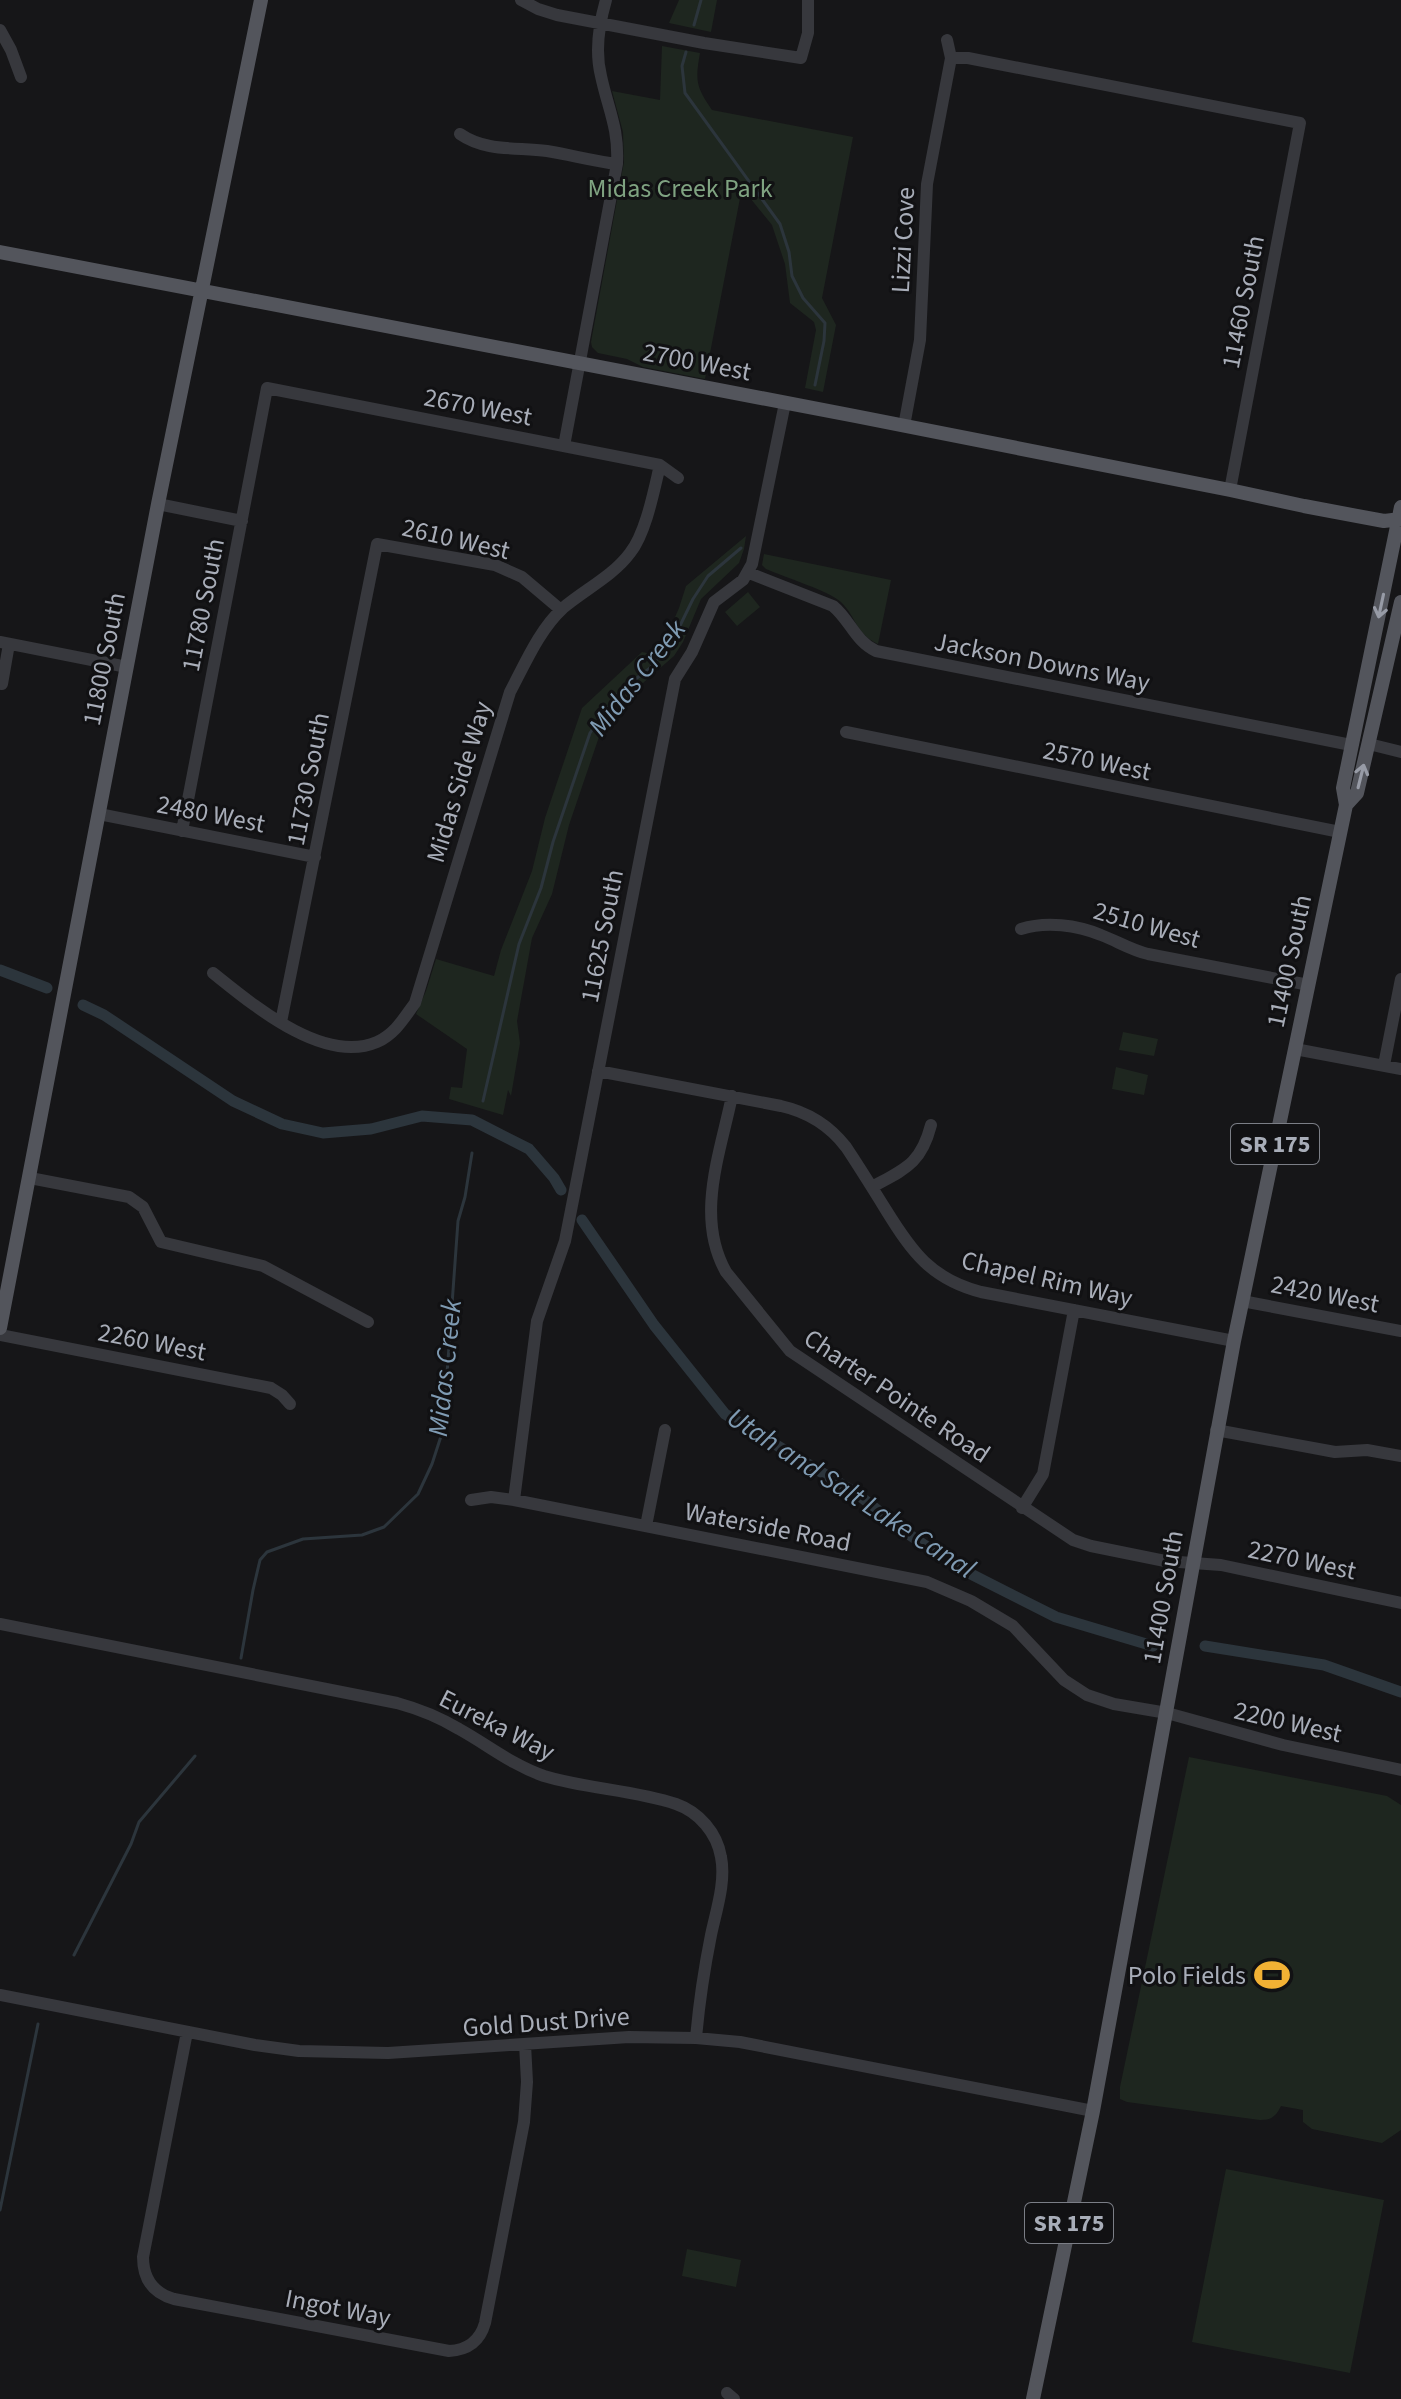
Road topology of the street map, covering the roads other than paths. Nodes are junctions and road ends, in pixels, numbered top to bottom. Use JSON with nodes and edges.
{"nodes":[{"id":1,"x":261,"y":0,"type":"edge"},
{"id":2,"x":521,"y":0,"type":"edge"},
{"id":3,"x":606,"y":0,"type":"edge"},
{"id":4,"x":808,"y":0,"type":"edge"},
{"id":5,"x":600,"y":24,"type":"junction"},
{"id":6,"x":0,"y":30,"type":"edge"},
{"id":7,"x":947,"y":40,"type":"dead end"},
{"id":8,"x":951,"y":58,"type":"junction"},
{"id":9,"x":21,"y":77,"type":"dead end"},
{"id":10,"x":460,"y":134,"type":"dead end"},
{"id":11,"x":617,"y":164,"type":"junction"},
{"id":12,"x":0,"y":252,"type":"edge"},
{"id":13,"x":201,"y":292,"type":"junction"},
{"id":14,"x":579,"y":364,"type":"junction"},
{"id":15,"x":267,"y":388,"type":"joint"},
{"id":16,"x":785,"y":403,"type":"junction"},
{"id":17,"x":904,"y":426,"type":"junction"},
{"id":18,"x":564,"y":446,"type":"junction"},
{"id":19,"x":660,"y":465,"type":"junction"},
{"id":20,"x":678,"y":478,"type":"dead end"},
{"id":21,"x":1230,"y":490,"type":"junction"},
{"id":22,"x":158,"y":504,"type":"junction"},
{"id":23,"x":242,"y":521,"type":"junction"},
{"id":24,"x":1397,"y":521,"type":"edge"},
{"id":25,"x":377,"y":544,"type":"joint"},
{"id":26,"x":749,"y":573,"type":"junction"},
{"id":27,"x":1401,"y":602,"type":"edge"},
{"id":28,"x":561,"y":610,"type":"junction"},
{"id":29,"x":5,"y":643,"type":"edge"},
{"id":30,"x":127,"y":667,"type":"junction"},
{"id":31,"x":2,"y":684,"type":"edge"},
{"id":32,"x":846,"y":732,"type":"dead end"},
{"id":33,"x":1369,"y":744,"type":"junction"},
{"id":34,"x":1351,"y":745,"type":"junction"},
{"id":35,"x":1401,"y":752,"type":"edge"},
{"id":36,"x":1346,"y":805,"type":"junction"},
{"id":37,"x":99,"y":814,"type":"junction"},
{"id":38,"x":182,"y":831,"type":"junction"},
{"id":39,"x":1340,"y":832,"type":"junction"},
{"id":40,"x":315,"y":857,"type":"junction"},
{"id":41,"x":1021,"y":929,"type":"dead end"},
{"id":42,"x":213,"y":973,"type":"dead end"},
{"id":43,"x":1401,"y":979,"type":"edge"},
{"id":44,"x":1309,"y":985,"type":"junction"},
{"id":45,"x":281,"y":1022,"type":"junction"},
{"id":46,"x":1295,"y":1049,"type":"junction"},
{"id":47,"x":1384,"y":1065,"type":"junction"},
{"id":48,"x":1401,"y":1069,"type":"edge"},
{"id":49,"x":598,"y":1071,"type":"junction"},
{"id":50,"x":732,"y":1096,"type":"junction"},
{"id":51,"x":931,"y":1125,"type":"dead end"},
{"id":52,"x":30,"y":1178,"type":"junction"},
{"id":53,"x":872,"y":1187,"type":"junction"},
{"id":54,"x":1242,"y":1301,"type":"junction"},
{"id":55,"x":1074,"y":1310,"type":"junction"},
{"id":56,"x":368,"y":1322,"type":"dead end"},
{"id":57,"x":0,"y":1328,"type":"edge"},
{"id":58,"x":1401,"y":1331,"type":"edge"},
{"id":59,"x":0,"y":1335,"type":"edge"},
{"id":60,"x":1234,"y":1341,"type":"junction"},
{"id":61,"x":290,"y":1404,"type":"dead end"},
{"id":62,"x":665,"y":1430,"type":"dead end"},
{"id":63,"x":1216,"y":1430,"type":"junction"},
{"id":64,"x":1401,"y":1456,"type":"edge"},
{"id":65,"x":471,"y":1500,"type":"dead end"},
{"id":66,"x":514,"y":1500,"type":"junction"},
{"id":67,"x":1022,"y":1508,"type":"junction"},
{"id":68,"x":646,"y":1526,"type":"junction"},
{"id":69,"x":1193,"y":1562,"type":"junction"},
{"id":70,"x":1401,"y":1603,"type":"edge"},
{"id":71,"x":0,"y":1624,"type":"edge"},
{"id":72,"x":1167,"y":1713,"type":"junction"},
{"id":73,"x":1401,"y":1770,"type":"edge"},
{"id":74,"x":0,"y":1995,"type":"edge"},
{"id":75,"x":187,"y":2032,"type":"junction"},
{"id":76,"x":696,"y":2038,"type":"junction"},
{"id":77,"x":525,"y":2044,"type":"junction"},
{"id":78,"x":1093,"y":2111,"type":"junction"},
{"id":79,"x":1033,"y":2399,"type":"edge"}],
"edges":[{"from":1,"to":13,"type":"main road","name":"11800 South"},
{"from":2,"to":5,"type":"street"},
{"from":3,"to":5,"type":"street"},
{"from":4,"to":5,"type":"street"},
{"from":5,"to":11,"type":"street"},
{"from":6,"to":9,"type":"street"},
{"from":7,"to":8,"type":"street","name":"Lizzi Cove"},
{"from":8,"to":17,"type":"street","name":"Lizzi Cove"},
{"from":8,"to":21,"type":"street","name":"11460 South"},
{"from":10,"to":11,"type":"street"},
{"from":11,"to":14,"type":"street"},
{"from":12,"to":13,"type":"main road","name":"2700 West"},
{"from":13,"to":14,"type":"main road","name":"2700 West"},
{"from":13,"to":22,"type":"main road","name":"11800 South"},
{"from":14,"to":16,"type":"main road","name":"2700 West"},
{"from":14,"to":18,"type":"street"},
{"from":15,"to":18,"type":"street","name":"2670 West"},
{"from":15,"to":23,"type":"street","name":"11780 South"},
{"from":16,"to":17,"type":"main road","name":"2700 West"},
{"from":16,"to":26,"type":"street"},
{"from":17,"to":21,"type":"main road","name":"2700 West"},
{"from":18,"to":19,"type":"street","name":"2670 West"},
{"from":19,"to":20,"type":"street","name":"2670 West"},
{"from":19,"to":28,"type":"street","name":"Midas Side Way"},
{"from":21,"to":24,"type":"main road","name":"2700 West"},
{"from":22,"to":23,"type":"street"},
{"from":22,"to":30,"type":"main road","name":"11800 South"},
{"from":23,"to":38,"type":"street","name":"11780 South"},
{"from":24,"to":34,"type":"main road","name":"11400 South","number":"SR 175","one_way":true},
{"from":25,"to":28,"type":"street","name":"2610 West"},
{"from":25,"to":40,"type":"street","name":"11730 South"},
{"from":26,"to":34,"type":"street","name":"Jackson Downs Way"},
{"from":26,"to":49,"type":"street","name":"11625 South"},
{"from":27,"to":33,"type":"main road","name":"11400 South","number":"SR 175"},
{"from":28,"to":45,"type":"street","name":"Midas Side Way"},
{"from":29,"to":30,"type":"street"},
{"from":29,"to":31,"type":"street"},
{"from":30,"to":37,"type":"main road","name":"11800 South"},
{"from":32,"to":39,"type":"street","name":"2570 West"},
{"from":33,"to":35,"type":"street"},
{"from":36,"to":33,"type":"main road","name":"11400 South","number":"SR 175","one_way":true},
{"from":34,"to":36,"type":"main road","name":"11400 South","number":"SR 175"},
{"from":36,"to":39,"type":"main road","name":"11400 South","number":"SR 175"},
{"from":37,"to":38,"type":"street","name":"2480 West"},
{"from":37,"to":52,"type":"main road","name":"11800 South"},
{"from":38,"to":40,"type":"street","name":"2480 West"},
{"from":39,"to":44,"type":"main road","name":"11400 South","number":"SR 175"},
{"from":40,"to":45,"type":"street","name":"11730 South"},
{"from":41,"to":44,"type":"street","name":"2510 West"},
{"from":42,"to":45,"type":"street","name":"Midas Side Way"},
{"from":43,"to":47,"type":"street"},
{"from":44,"to":46,"type":"main road","name":"11400 South","number":"SR 175"},
{"from":46,"to":47,"type":"street"},
{"from":46,"to":54,"type":"main road","name":"11400 South","number":"SR 175"},
{"from":47,"to":48,"type":"street"},
{"from":49,"to":50,"type":"street","name":"Chapel Rim Way"},
{"from":49,"to":66,"type":"street","name":"11625 South"},
{"from":50,"to":53,"type":"street","name":"Chapel Rim Way"},
{"from":50,"to":67,"type":"street","name":"Charter Pointe Road"},
{"from":51,"to":53,"type":"street"},
{"from":52,"to":56,"type":"street"},
{"from":52,"to":57,"type":"main road","name":"11800 South"},
{"from":53,"to":55,"type":"street","name":"Chapel Rim Way"},
{"from":54,"to":58,"type":"street","name":"2420 West"},
{"from":54,"to":60,"type":"main road","name":"11400 South","number":"SR 175"},
{"from":55,"to":60,"type":"street","name":"Chapel Rim Way"},
{"from":55,"to":67,"type":"street"},
{"from":59,"to":61,"type":"street","name":"2260 West"},
{"from":60,"to":63,"type":"main road","name":"11400 South","number":"SR 175"},
{"from":62,"to":68,"type":"street"},
{"from":63,"to":64,"type":"street"},
{"from":63,"to":69,"type":"main road","name":"11400 South","number":"SR 175"},
{"from":65,"to":66,"type":"street","name":"Waterside Road"},
{"from":66,"to":68,"type":"street","name":"Waterside Road"},
{"from":67,"to":69,"type":"street","name":"Charter Pointe Road"},
{"from":68,"to":72,"type":"street","name":"Waterside Road"},
{"from":69,"to":70,"type":"street","name":"2270 West"},
{"from":69,"to":72,"type":"main road","name":"11400 South","number":"SR 175"},
{"from":71,"to":76,"type":"street","name":"Eureka Way"},
{"from":72,"to":73,"type":"street","name":"2200 West"},
{"from":72,"to":78,"type":"main road","name":"11400 South","number":"SR 175"},
{"from":74,"to":75,"type":"street","name":"Gold Dust Drive"},
{"from":75,"to":77,"type":"street","name":"Gold Dust Drive"},
{"from":75,"to":77,"type":"street","name":"Ingot Way"},
{"from":76,"to":77,"type":"street","name":"Gold Dust Drive"},
{"from":76,"to":78,"type":"street","name":"Gold Dust Drive"},
{"from":78,"to":79,"type":"main road","name":"11400 South","number":"SR 175"}]}
